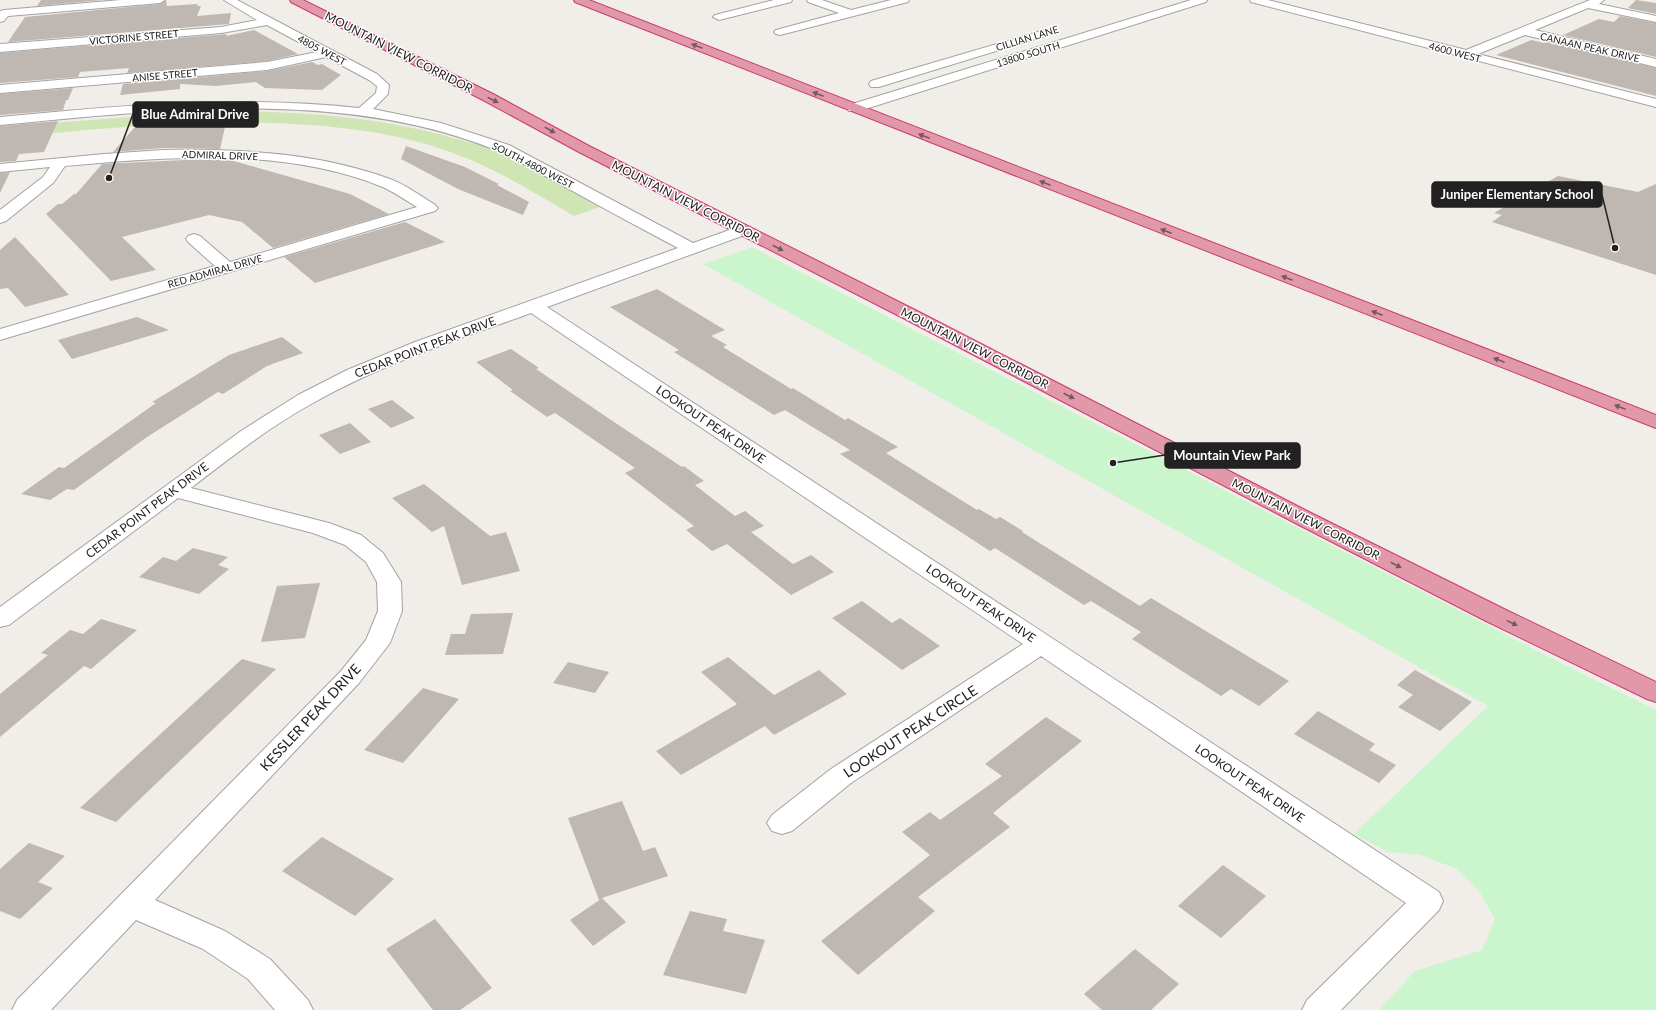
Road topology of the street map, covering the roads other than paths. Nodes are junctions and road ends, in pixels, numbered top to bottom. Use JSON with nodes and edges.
{"nodes":[{"id":1,"x":160,"y":0,"type":"edge"},
{"id":2,"x":229,"y":0,"type":"edge"},
{"id":3,"x":296,"y":0,"type":"edge"},
{"id":4,"x":579,"y":0,"type":"edge"},
{"id":5,"x":787,"y":0,"type":"edge"},
{"id":6,"x":812,"y":0,"type":"edge"},
{"id":7,"x":904,"y":0,"type":"edge"},
{"id":8,"x":1202,"y":0,"type":"edge"},
{"id":9,"x":1255,"y":0,"type":"edge"},
{"id":10,"x":1600,"y":0,"type":"edge"},
{"id":11,"x":1588,"y":5,"type":"junction"},
{"id":12,"x":1140,"y":8,"type":"dead end"},
{"id":13,"x":1159,"y":13,"type":"junction"},
{"id":14,"x":851,"y":14,"type":"junction"},
{"id":15,"x":2,"y":16,"type":"edge"},
{"id":16,"x":719,"y":17,"type":"dead end"},
{"id":17,"x":1656,"y":19,"type":"edge"},
{"id":18,"x":268,"y":21,"type":"junction"},
{"id":19,"x":1524,"y":31,"type":"junction"},
{"id":20,"x":780,"y":32,"type":"dead end"},
{"id":21,"x":1050,"y":32,"type":"dead end"},
{"id":22,"x":0,"y":48,"type":"edge"},
{"id":23,"x":328,"y":53,"type":"junction"},
{"id":24,"x":1465,"y":55,"type":"junction"},
{"id":25,"x":1656,"y":63,"type":"edge"},
{"id":26,"x":920,"y":70,"type":"junction"},
{"id":27,"x":946,"y":79,"type":"junction"},
{"id":28,"x":875,"y":84,"type":"dead end"},
{"id":29,"x":0,"y":89,"type":"edge"},
{"id":30,"x":98,"y":90,"type":"junction"},
{"id":31,"x":1656,"y":103,"type":"edge"},
{"id":32,"x":854,"y":108,"type":"junction"},
{"id":33,"x":363,"y":111,"type":"junction"},
{"id":34,"x":90,"y":112,"type":"junction"},
{"id":35,"x":0,"y":121,"type":"edge"},
{"id":36,"x":61,"y":162,"type":"junction"},
{"id":37,"x":0,"y":168,"type":"edge"},
{"id":38,"x":430,"y":208,"type":"joint"},
{"id":39,"x":0,"y":218,"type":"edge"},
{"id":40,"x":744,"y":230,"type":"junction"},
{"id":41,"x":194,"y":239,"type":"dead end"},
{"id":42,"x":692,"y":249,"type":"junction"},
{"id":43,"x":227,"y":268,"type":"junction"},
{"id":44,"x":533,"y":306,"type":"junction"},
{"id":45,"x":0,"y":335,"type":"edge"},
{"id":46,"x":1656,"y":422,"type":"edge"},
{"id":47,"x":174,"y":490,"type":"junction"},
{"id":48,"x":0,"y":619,"type":"edge"},
{"id":49,"x":1042,"y":644,"type":"junction"},
{"id":50,"x":1656,"y":693,"type":"edge"},
{"id":51,"x":782,"y":823,"type":"dead end"},
{"id":52,"x":132,"y":904,"type":"junction"},
{"id":53,"x":29,"y":1010,"type":"edge"},
{"id":54,"x":296,"y":1010,"type":"edge"},
{"id":55,"x":1320,"y":1010,"type":"edge"}],
"edges":[{"from":1,"to":15,"type":"street"},
{"from":2,"to":18,"type":"street","name":"4805 WEST"},
{"from":3,"to":40,"type":"highway","name":"MOUNTAIN VIEW CORRIDOR","one_way":true},
{"from":32,"to":4,"type":"highway","one_way":true},
{"from":5,"to":16,"type":"street"},
{"from":6,"to":14,"type":"street"},
{"from":7,"to":14,"type":"street"},
{"from":8,"to":13,"type":"street","name":"13800 SOUTH"},
{"from":9,"to":24,"type":"street","name":"4600 WEST"},
{"from":10,"to":11,"type":"street"},
{"from":11,"to":17,"type":"street"},
{"from":11,"to":19,"type":"street"},
{"from":12,"to":13,"type":"street"},
{"from":13,"to":27,"type":"street","name":"13800 SOUTH"},
{"from":14,"to":20,"type":"street"},
{"from":18,"to":22,"type":"street","name":"VICTORINE STREET"},
{"from":18,"to":23,"type":"street","name":"4805 WEST"},
{"from":19,"to":24,"type":"street"},
{"from":19,"to":25,"type":"street","name":"CANAAN PEAK DRIVE"},
{"from":21,"to":26,"type":"street","name":"CILLIAN LANE"},
{"from":23,"to":30,"type":"street","name":"ANISE STREET"},
{"from":23,"to":33,"type":"street","name":"4805 WEST"},
{"from":24,"to":31,"type":"street","name":"4600 WEST"},
{"from":26,"to":27,"type":"street"},
{"from":26,"to":28,"type":"street","name":"CILLIAN LANE"},
{"from":27,"to":32,"type":"street","name":"13800 SOUTH"},
{"from":29,"to":30,"type":"street","name":"ANISE STREET"},
{"from":30,"to":34,"type":"street"},
{"from":46,"to":32,"type":"highway","one_way":true},
{"from":33,"to":34,"type":"street","name":"SOUTH 4800 WEST"},
{"from":33,"to":42,"type":"street","name":"SOUTH 4800 WEST"},
{"from":34,"to":35,"type":"street","name":"SOUTH 4800 WEST"},
{"from":36,"to":37,"type":"street","name":"ADMIRAL DRIVE"},
{"from":36,"to":38,"type":"street","name":"ADMIRAL DRIVE"},
{"from":36,"to":39,"type":"street"},
{"from":38,"to":43,"type":"street","name":"RED ADMIRAL DRIVE"},
{"from":40,"to":42,"type":"street","name":"CEDAR POINT PEAK DRIVE"},
{"from":40,"to":50,"type":"highway","name":"MOUNTAIN VIEW CORRIDOR","one_way":true},
{"from":41,"to":43,"type":"street"},
{"from":42,"to":44,"type":"street","name":"CEDAR POINT PEAK DRIVE"},
{"from":43,"to":45,"type":"street","name":"RED ADMIRAL DRIVE"},
{"from":44,"to":47,"type":"street","name":"CEDAR POINT PEAK DRIVE"},
{"from":44,"to":49,"type":"street","name":"LOOKOUT PEAK DRIVE"},
{"from":47,"to":48,"type":"street","name":"CEDAR POINT PEAK DRIVE"},
{"from":47,"to":52,"type":"street","name":"KESSLER PEAK DRIVE"},
{"from":49,"to":51,"type":"street","name":"LOOKOUT PEAK CIRCLE"},
{"from":49,"to":55,"type":"street","name":"LOOKOUT PEAK DRIVE"},
{"from":52,"to":53,"type":"street","name":"KESSLER PEAK DRIVE"},
{"from":52,"to":54,"type":"street"}]}
